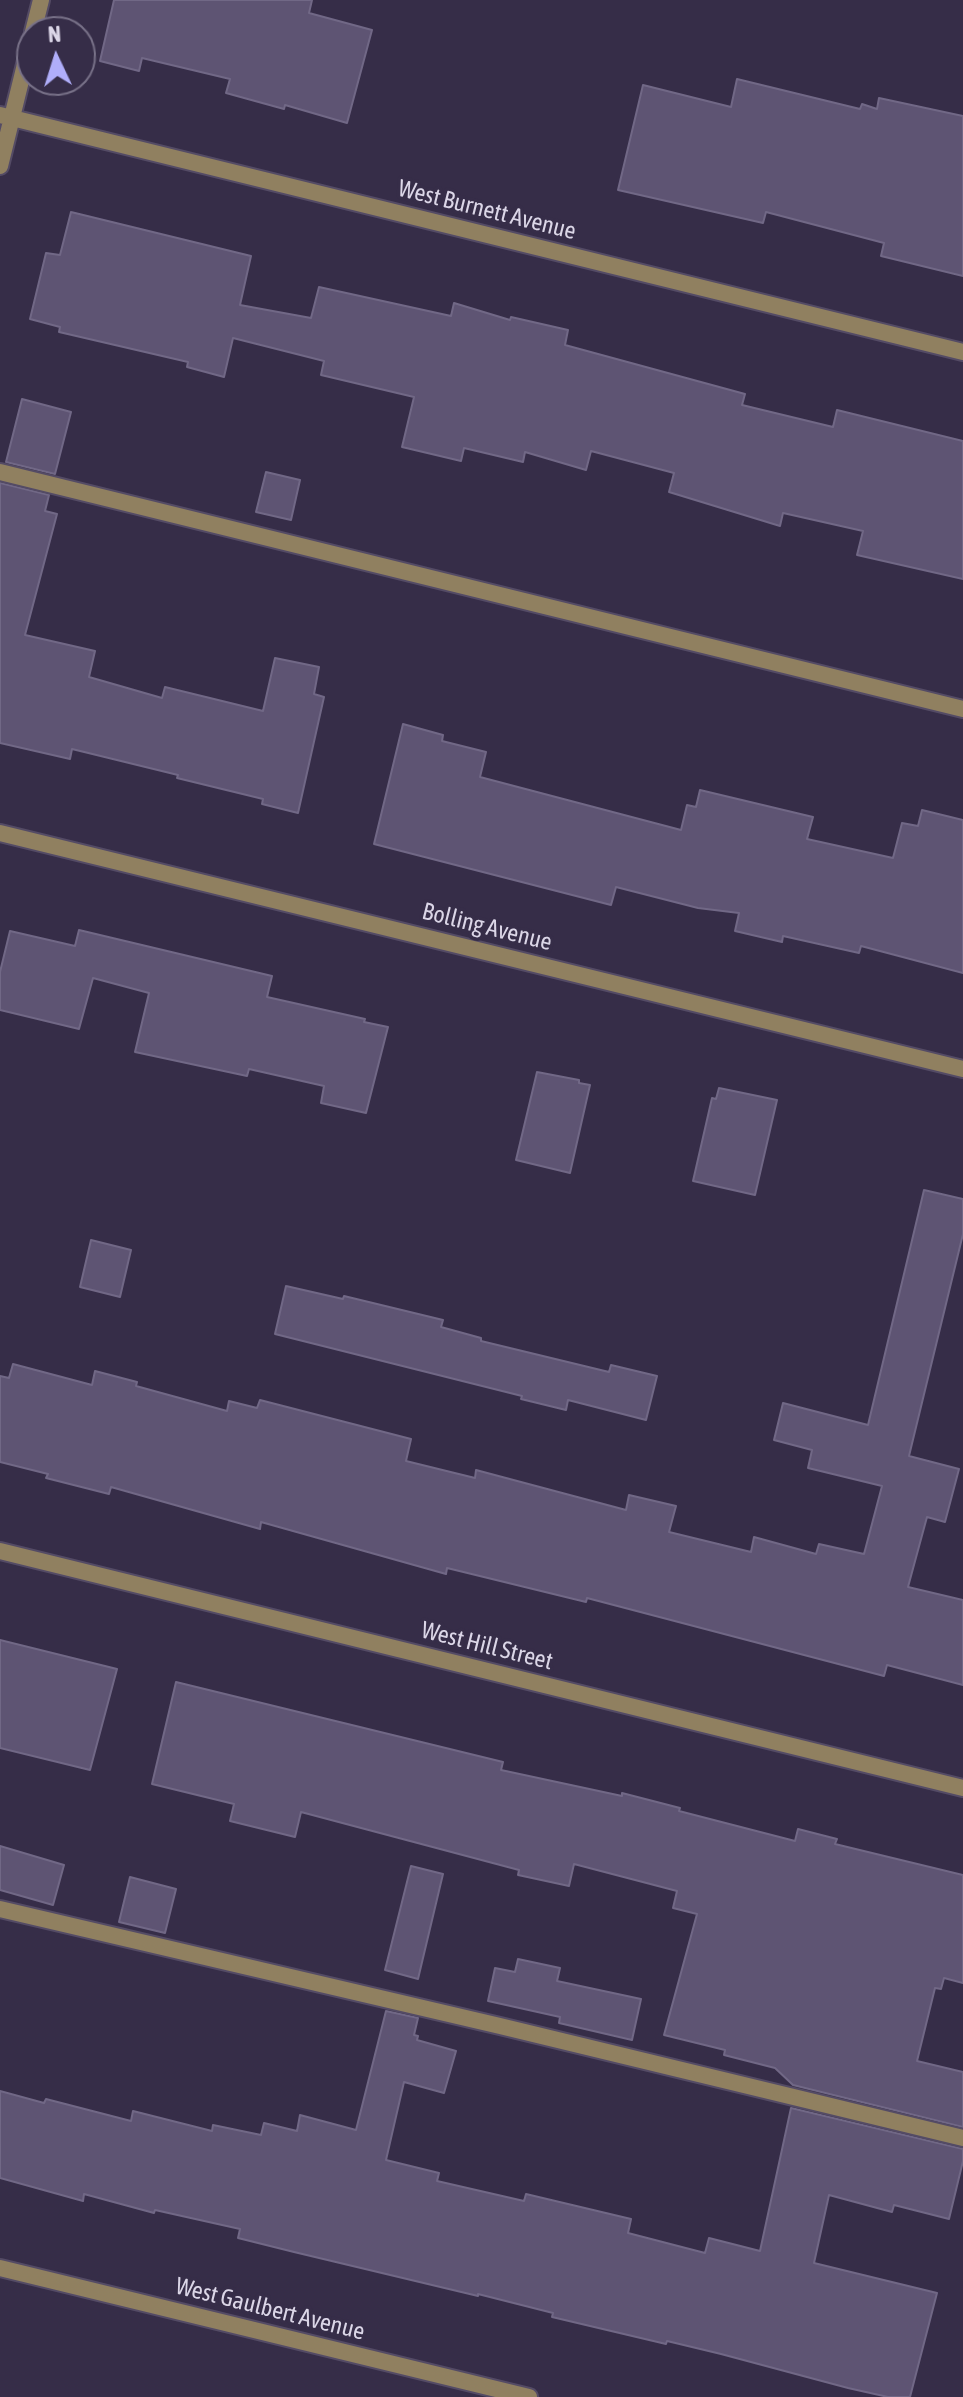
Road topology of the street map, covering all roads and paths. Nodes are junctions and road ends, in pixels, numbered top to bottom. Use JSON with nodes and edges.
{"nodes":[{"id":1,"x":16,"y":85,"type":"edge"},
{"id":2,"x":6,"y":117,"type":"edge"},
{"id":3,"x":0,"y":166,"type":"edge"},
{"id":4,"x":963,"y":352,"type":"edge"},
{"id":5,"x":0,"y":472,"type":"edge"},
{"id":6,"x":963,"y":709,"type":"edge"},
{"id":7,"x":0,"y":833,"type":"edge"},
{"id":8,"x":963,"y":1069,"type":"edge"},
{"id":9,"x":0,"y":1551,"type":"edge"},
{"id":10,"x":963,"y":1788,"type":"edge"},
{"id":11,"x":0,"y":1909,"type":"edge"},
{"id":12,"x":963,"y":2138,"type":"edge"},
{"id":13,"x":0,"y":2268,"type":"edge"},
{"id":14,"x":529,"y":2397,"type":"edge"}],
"edges":[{"from":1,"to":2,"type":"street"},
{"from":2,"to":3,"type":"street"},
{"from":2,"to":4,"type":"street","name":"West Burnett Avenue"},
{"from":5,"to":6,"type":"street"},
{"from":7,"to":8,"type":"street","name":"Bolling Avenue"},
{"from":9,"to":10,"type":"street","name":"West Hill Street"},
{"from":11,"to":12,"type":"street"},
{"from":13,"to":14,"type":"street","name":"West Gaulbert Avenue"}]}
